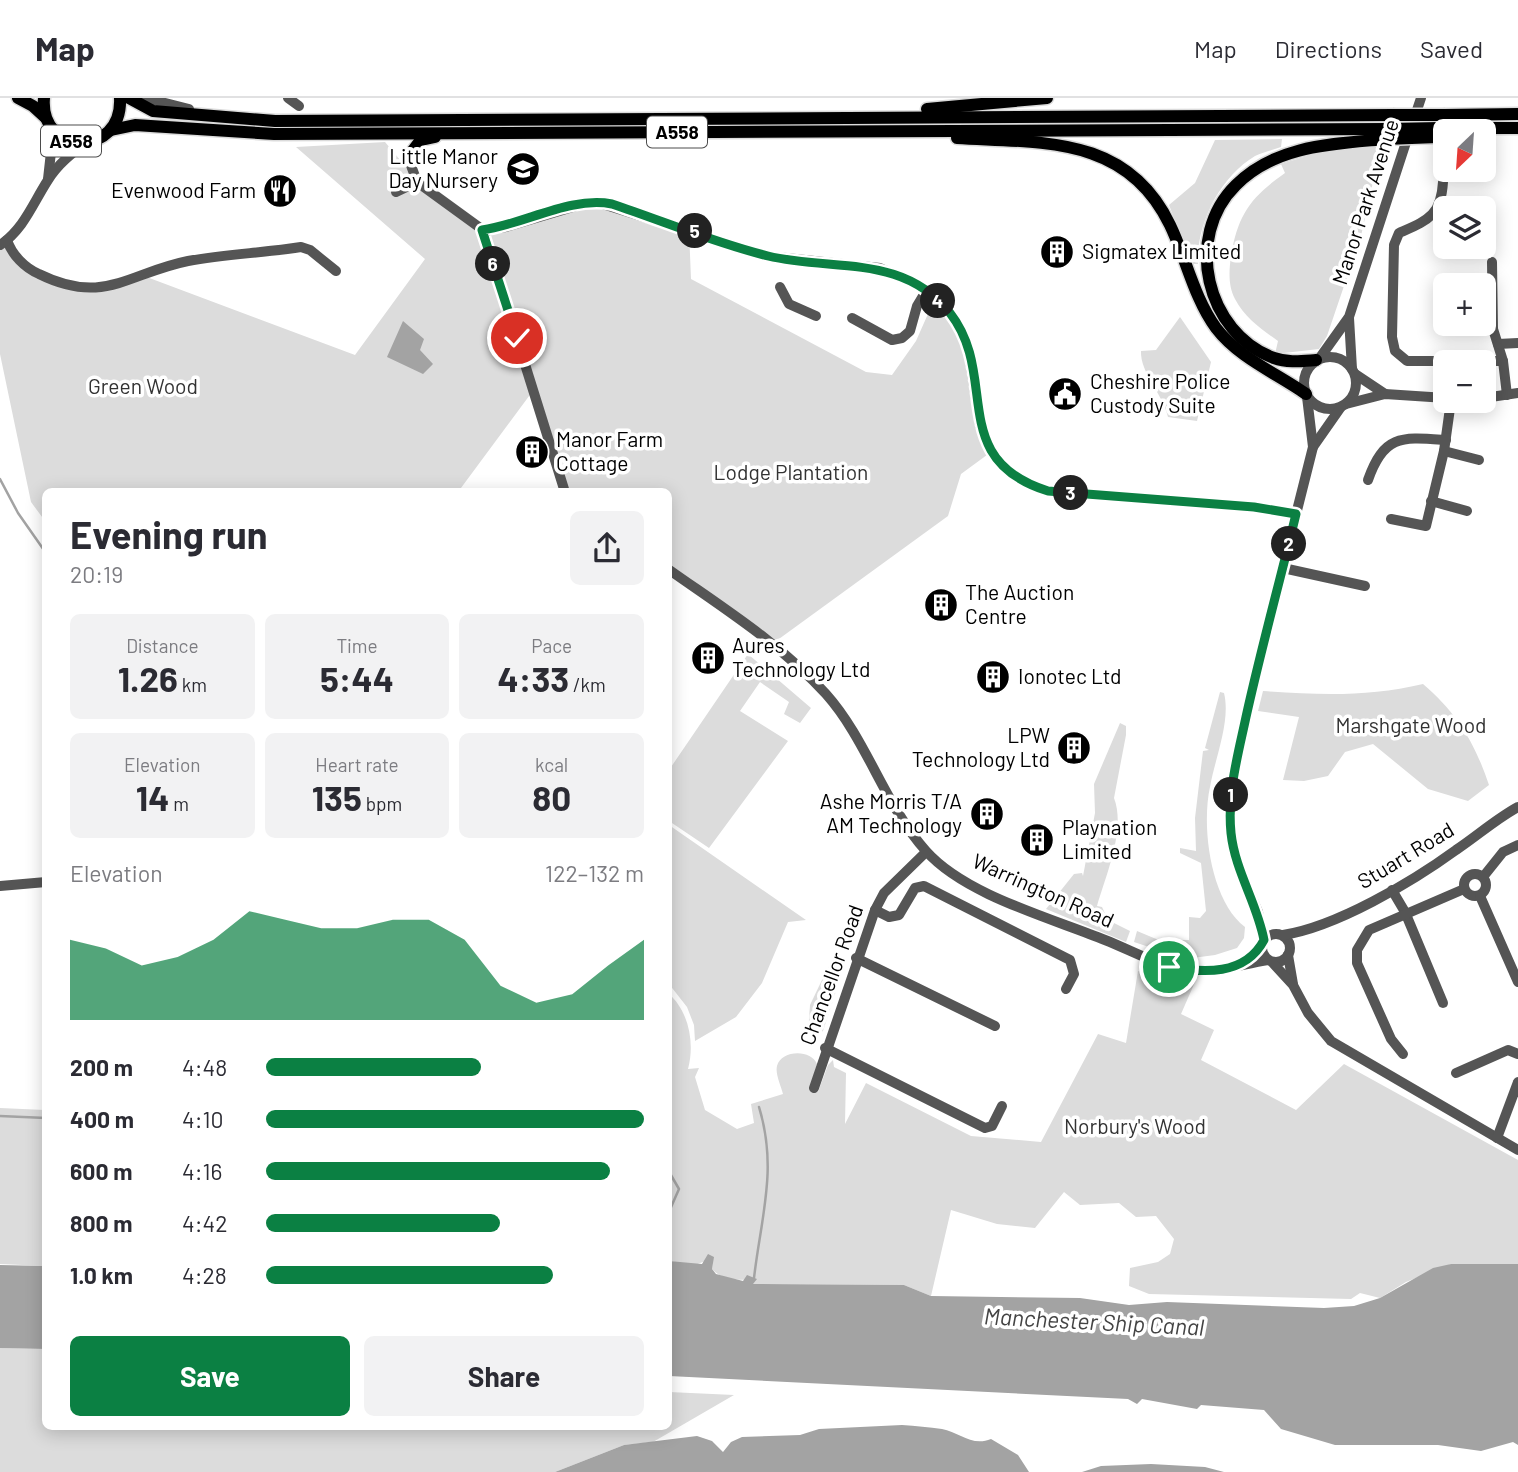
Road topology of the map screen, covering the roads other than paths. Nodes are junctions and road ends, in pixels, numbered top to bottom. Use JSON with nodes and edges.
{"nodes":[{"id":1,"x":18,"y":98,"type":"edge"},
{"id":2,"x":44,"y":98,"type":"edge"},
{"id":3,"x":120,"y":98,"type":"edge"},
{"id":4,"x":129,"y":98,"type":"edge"},
{"id":5,"x":145,"y":98,"type":"edge"},
{"id":6,"x":288,"y":98,"type":"edge"},
{"id":7,"x":1047,"y":98,"type":"edge"},
{"id":8,"x":1421,"y":98,"type":"edge"},
{"id":9,"x":299,"y":106,"type":"dead end"},
{"id":10,"x":1518,"y":114,"type":"edge"},
{"id":11,"x":804,"y":117,"type":"junction"},
{"id":12,"x":237,"y":118,"type":"junction"},
{"id":13,"x":48,"y":122,"type":"junction"},
{"id":14,"x":1496,"y":128,"type":"edge"},
{"id":15,"x":1496,"y":128,"type":"edge"},
{"id":16,"x":1499,"y":128,"type":"junction"},
{"id":17,"x":1518,"y":128,"type":"edge"},
{"id":18,"x":111,"y":130,"type":"junction"},
{"id":19,"x":863,"y":131,"type":"junction"},
{"id":20,"x":491,"y":132,"type":"junction"},
{"id":21,"x":381,"y":133,"type":"junction"},
{"id":22,"x":1387,"y":134,"type":"junction"},
{"id":23,"x":1433,"y":134,"type":"edge"},
{"id":24,"x":87,"y":142,"type":"junction"},
{"id":25,"x":408,"y":157,"type":"junction"},
{"id":26,"x":48,"y":179,"type":"junction"},
{"id":27,"x":417,"y":182,"type":"junction"},
{"id":28,"x":1443,"y":182,"type":"dead end"},
{"id":29,"x":396,"y":192,"type":"dead end"},
{"id":30,"x":482,"y":230,"type":"junction"},
{"id":31,"x":4,"y":243,"type":"edge"},
{"id":32,"x":1492,"y":262,"type":"dead end"},
{"id":33,"x":336,"y":271,"type":"dead end"},
{"id":34,"x":780,"y":287,"type":"dead end"},
{"id":35,"x":926,"y":291,"type":"junction"},
{"id":36,"x":816,"y":316,"type":"dead end"},
{"id":37,"x":1349,"y":317,"type":"junction"},
{"id":38,"x":852,"y":318,"type":"dead end"},
{"id":39,"x":1518,"y":343,"type":"edge"},
{"id":40,"x":1498,"y":344,"type":"junction"},
{"id":41,"x":1318,"y":359,"type":"junction"},
{"id":42,"x":1503,"y":361,"type":"junction"},
{"id":43,"x":1353,"y":372,"type":"junction"},
{"id":44,"x":1385,"y":394,"type":"junction"},
{"id":45,"x":1512,"y":394,"type":"edge"},
{"id":46,"x":1307,"y":396,"type":"junction"},
{"id":47,"x":1433,"y":397,"type":"edge"},
{"id":48,"x":1343,"y":405,"type":"junction"},
{"id":49,"x":1449,"y":413,"type":"edge"},
{"id":50,"x":1445,"y":446,"type":"junction"},
{"id":51,"x":1313,"y":447,"type":"junction"},
{"id":52,"x":1479,"y":460,"type":"dead end"},
{"id":53,"x":1368,"y":480,"type":"dead end"},
{"id":54,"x":564,"y":488,"type":"edge"},
{"id":55,"x":1431,"y":501,"type":"junction"},
{"id":56,"x":1466,"y":511,"type":"dead end"},
{"id":57,"x":1296,"y":514,"type":"junction"},
{"id":58,"x":1391,"y":519,"type":"dead end"},
{"id":59,"x":1283,"y":568,"type":"junction"},
{"id":60,"x":672,"y":572,"type":"edge"},
{"id":61,"x":1364,"y":586,"type":"dead end"},
{"id":62,"x":1518,"y":807,"type":"edge"},
{"id":63,"x":1518,"y":845,"type":"edge"},
{"id":64,"x":926,"y":852,"type":"junction"},
{"id":65,"x":1483,"y":877,"type":"junction"},
{"id":66,"x":42,"y":882,"type":"edge"},
{"id":67,"x":0,"y":886,"type":"edge"},
{"id":68,"x":1464,"y":889,"type":"junction"},
{"id":69,"x":1392,"y":890,"type":"junction"},
{"id":70,"x":1480,"y":895,"type":"junction"},
{"id":71,"x":875,"y":910,"type":"junction"},
{"id":72,"x":1258,"y":912,"type":"junction"},
{"id":73,"x":1405,"y":912,"type":"junction"},
{"id":74,"x":1310,"y":931,"type":"junction"},
{"id":75,"x":1281,"y":934,"type":"junction"},
{"id":76,"x":1263,"y":942,"type":"junction"},
{"id":77,"x":1289,"y":953,"type":"junction"},
{"id":78,"x":856,"y":958,"type":"junction"},
{"id":79,"x":1270,"y":961,"type":"junction"},
{"id":80,"x":1240,"y":964,"type":"junction"},
{"id":81,"x":1518,"y":982,"type":"edge"},
{"id":82,"x":1293,"y":985,"type":"junction"},
{"id":83,"x":1066,"y":989,"type":"dead end"},
{"id":84,"x":1443,"y":1003,"type":"dead end"},
{"id":85,"x":995,"y":1026,"type":"dead end"},
{"id":86,"x":825,"y":1048,"type":"junction"},
{"id":87,"x":1403,"y":1054,"type":"dead end"},
{"id":88,"x":1518,"y":1054,"type":"edge"},
{"id":89,"x":1455,"y":1073,"type":"dead end"},
{"id":90,"x":1518,"y":1082,"type":"edge"},
{"id":91,"x":814,"y":1088,"type":"dead end"},
{"id":92,"x":1002,"y":1107,"type":"dead end"},
{"id":93,"x":1497,"y":1138,"type":"junction"},
{"id":94,"x":1518,"y":1150,"type":"edge"}],
"edges":[{"from":1,"to":13,"type":"main road","number":"A558"},
{"from":2,"to":13,"type":"main road","number":"A558"},
{"from":3,"to":18,"type":"main road","number":"A558"},
{"from":4,"to":12,"type":"main road","number":"A558"},
{"from":5,"to":12,"type":"street"},
{"from":6,"to":9,"type":"street"},
{"from":7,"to":11,"type":"main road"},
{"from":8,"to":37,"type":"street","name":"Manor Park Avenue"},
{"from":10,"to":11,"type":"main road","number":"A558","bridge":true},
{"from":11,"to":12,"type":"main road","number":"A558"},
{"from":13,"to":24,"type":"main road","number":"A558"},
{"from":13,"to":26,"type":"street"},
{"from":14,"to":16,"type":"main road"},
{"from":15,"to":16,"type":"main road"},
{"from":16,"to":17,"type":"main road"},
{"from":18,"to":21,"type":"main road","number":"A558"},
{"from":18,"to":24,"type":"main road","number":"A558"},
{"from":19,"to":20,"type":"main road","number":"A558"},
{"from":19,"to":22,"type":"main road","number":"A558"},
{"from":19,"to":46,"type":"main road"},
{"from":20,"to":21,"type":"main road","number":"A558"},
{"from":20,"to":25,"type":"main road"},
{"from":21,"to":25,"type":"main road"},
{"from":22,"to":23,"type":"main road","bridge":true},
{"from":22,"to":41,"type":"main road"},
{"from":24,"to":26,"type":"street"},
{"from":25,"to":27,"type":"street"},
{"from":26,"to":31,"type":"street"},
{"from":27,"to":29,"type":"street"},
{"from":27,"to":30,"type":"street"},
{"from":28,"to":42,"type":"street"},
{"from":30,"to":35,"type":"street"},
{"from":30,"to":54,"type":"street"},
{"from":31,"to":33,"type":"street"},
{"from":32,"to":40,"type":"street"},
{"from":34,"to":36,"type":"street"},
{"from":35,"to":38,"type":"street"},
{"from":35,"to":57,"type":"street"},
{"from":37,"to":41,"type":"street","name":"Manor Park Avenue"},
{"from":37,"to":43,"type":"street","name":"Manor Park Avenue"},
{"from":39,"to":40,"type":"street"},
{"from":40,"to":42,"type":"street"},
{"from":41,"to":43,"type":"street"},
{"from":41,"to":46,"type":"street"},
{"from":42,"to":45,"type":"street"},
{"from":43,"to":44,"type":"street"},
{"from":43,"to":48,"type":"street"},
{"from":44,"to":47,"type":"street"},
{"from":44,"to":48,"type":"street"},
{"from":46,"to":48,"type":"street"},
{"from":46,"to":51,"type":"street"},
{"from":48,"to":51,"type":"street"},
{"from":49,"to":50,"type":"street"},
{"from":50,"to":52,"type":"street"},
{"from":50,"to":53,"type":"street"},
{"from":50,"to":55,"type":"street"},
{"from":51,"to":57,"type":"street"},
{"from":55,"to":56,"type":"street"},
{"from":55,"to":58,"type":"street"},
{"from":57,"to":59,"type":"street"},
{"from":59,"to":61,"type":"street"},
{"from":59,"to":72,"type":"street"},
{"from":60,"to":64,"type":"street","name":"Warrington Road"},
{"from":62,"to":69,"type":"street","name":"Stuart Road"},
{"from":63,"to":65,"type":"street"},
{"from":64,"to":71,"type":"street","name":"Chancellor Road"},
{"from":64,"to":80,"type":"street","name":"Warrington Road"},
{"from":65,"to":68,"type":"street"},
{"from":65,"to":70,"type":"street"},
{"from":66,"to":67,"type":"street"},
{"from":68,"to":70,"type":"street"},
{"from":68,"to":73,"type":"street"},
{"from":69,"to":73,"type":"street"},
{"from":69,"to":74,"type":"street","name":"Stuart Road"},
{"from":70,"to":81,"type":"street"},
{"from":71,"to":78,"type":"street","name":"Chancellor Road"},
{"from":71,"to":83,"type":"street"},
{"from":72,"to":75,"type":"street"},
{"from":72,"to":76,"type":"street"},
{"from":73,"to":84,"type":"street"},
{"from":73,"to":87,"type":"street"},
{"from":74,"to":75,"type":"street","name":"Stuart Road"},
{"from":74,"to":77,"type":"street","name":"Stuart Road"},
{"from":75,"to":76,"type":"street"},
{"from":75,"to":77,"type":"street"},
{"from":76,"to":79,"type":"street"},
{"from":76,"to":80,"type":"street"},
{"from":77,"to":79,"type":"street"},
{"from":77,"to":82,"type":"street"},
{"from":78,"to":85,"type":"street"},
{"from":78,"to":86,"type":"street","name":"Chancellor Road"},
{"from":79,"to":80,"type":"street","name":"Warrington Road"},
{"from":79,"to":82,"type":"street"},
{"from":82,"to":93,"type":"street"},
{"from":86,"to":91,"type":"street","name":"Chancellor Road"},
{"from":86,"to":92,"type":"street"},
{"from":88,"to":89,"type":"street"},
{"from":90,"to":93,"type":"street"},
{"from":93,"to":94,"type":"street"}]}
